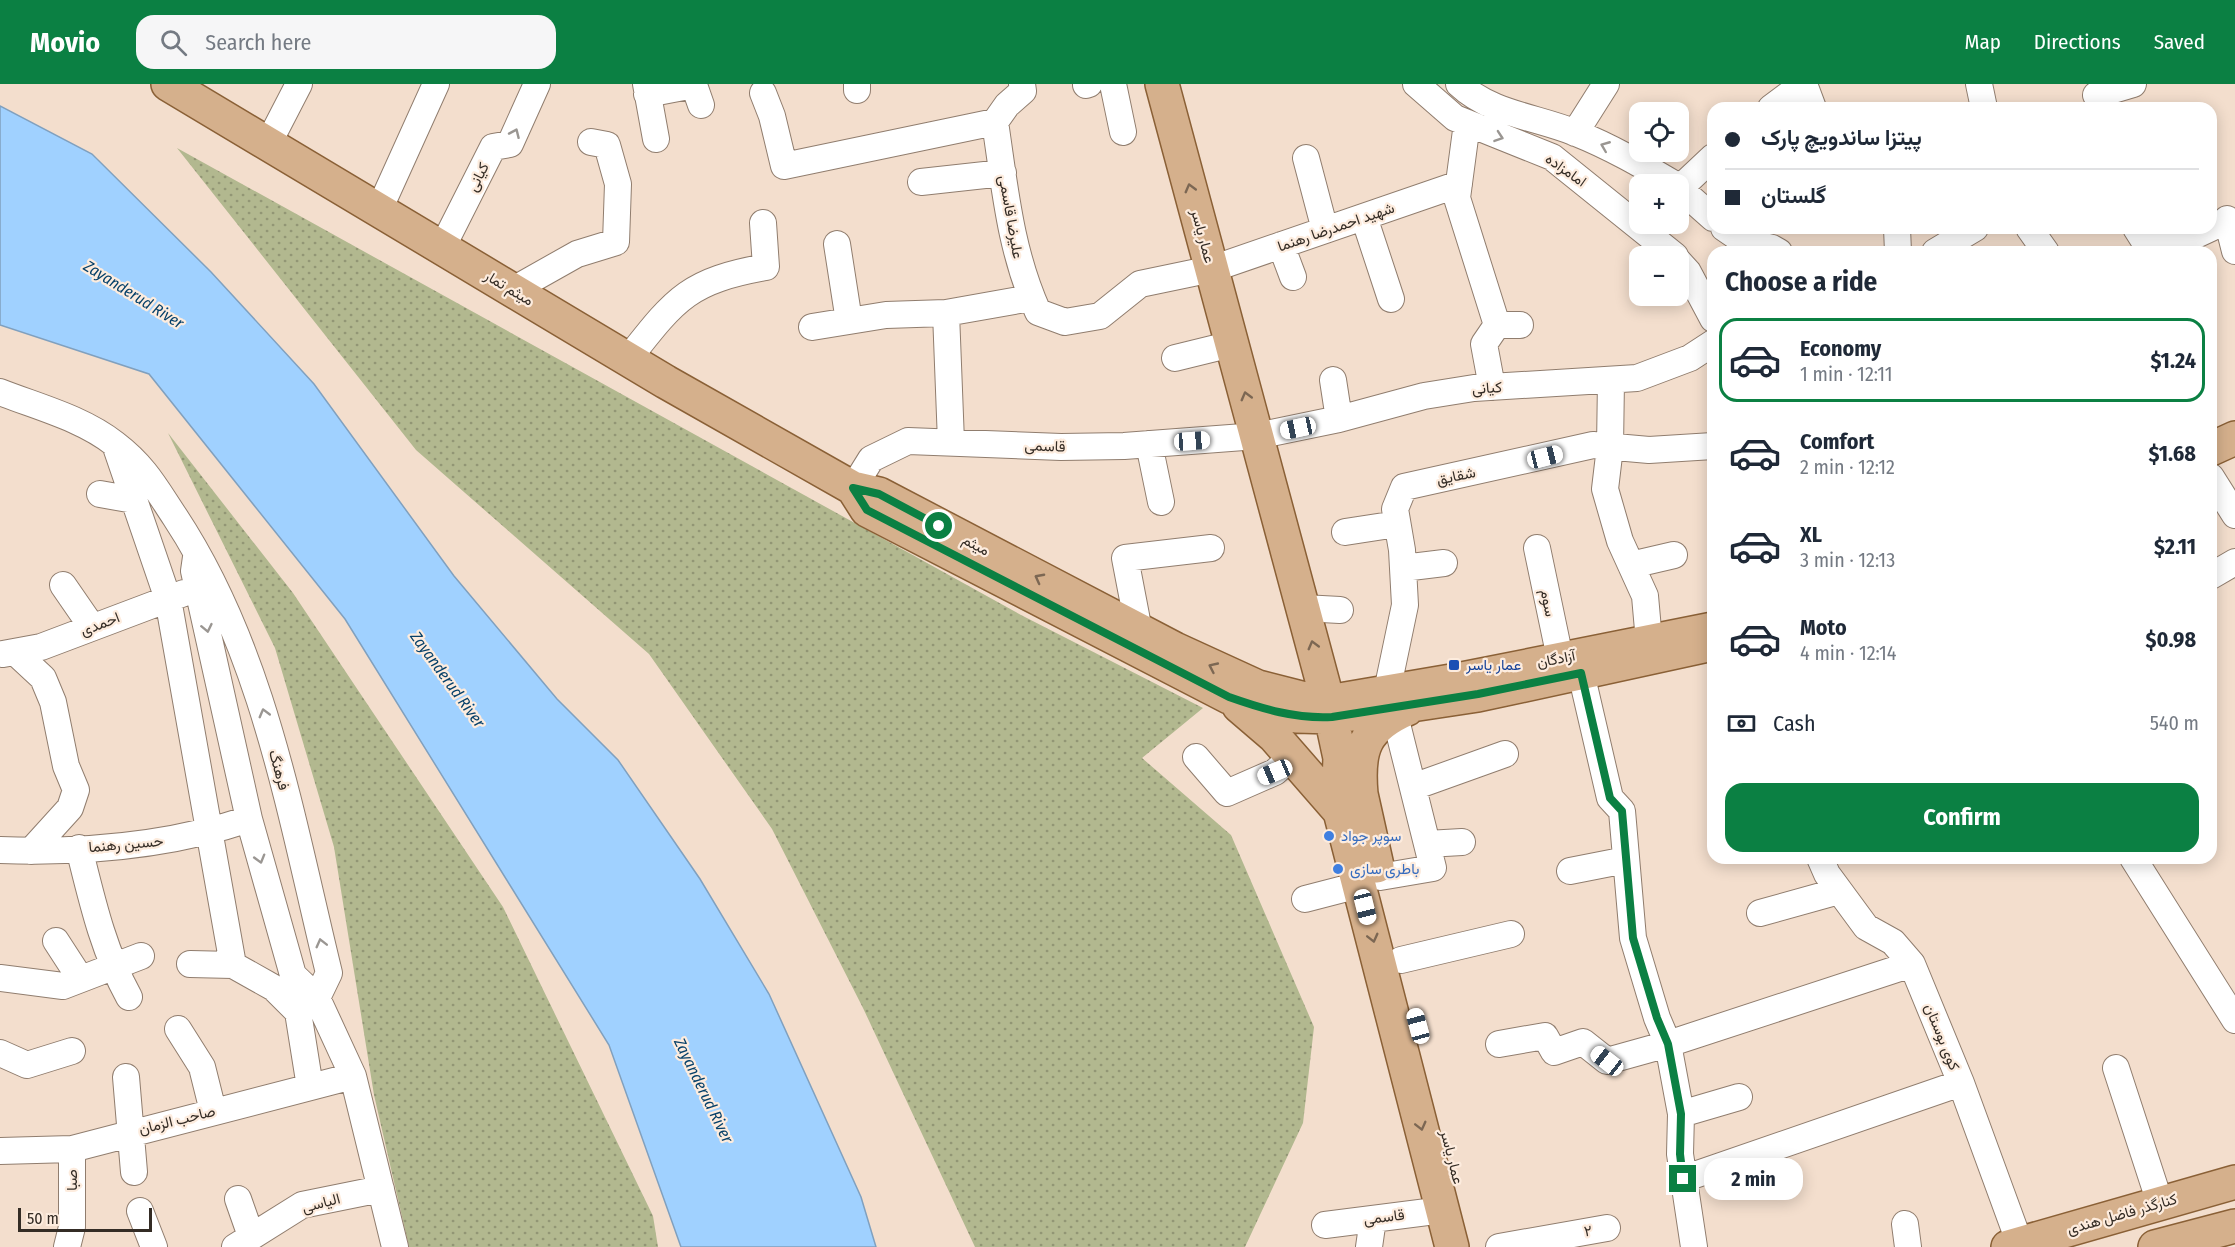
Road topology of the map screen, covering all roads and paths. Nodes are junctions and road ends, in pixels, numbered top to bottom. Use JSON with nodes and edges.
{"nodes":[{"id":1,"x":168,"y":84,"type":"edge"},
{"id":2,"x":299,"y":84,"type":"edge"},
{"id":3,"x":436,"y":84,"type":"edge"},
{"id":4,"x":537,"y":84,"type":"edge"},
{"id":5,"x":1022,"y":84,"type":"edge"},
{"id":6,"x":1113,"y":84,"type":"edge"},
{"id":7,"x":1162,"y":84,"type":"edge"},
{"id":8,"x":1416,"y":84,"type":"edge"},
{"id":9,"x":1459,"y":84,"type":"edge"},
{"id":10,"x":1606,"y":84,"type":"edge"},
{"id":11,"x":1804,"y":84,"type":"edge"},
{"id":12,"x":1979,"y":84,"type":"edge"},
{"id":13,"x":2133,"y":84,"type":"edge"},
{"id":14,"x":646,"y":89,"type":"edge"},
{"id":15,"x":763,"y":93,"type":"dead end"},
{"id":16,"x":2096,"y":96,"type":"edge"},
{"id":17,"x":1779,"y":102,"type":"edge"},
{"id":18,"x":1811,"y":102,"type":"edge"},
{"id":19,"x":1983,"y":102,"type":"edge"},
{"id":20,"x":701,"y":105,"type":"dead end"},
{"id":21,"x":995,"y":122,"type":"junction"},
{"id":22,"x":1467,"y":123,"type":"junction"},
{"id":23,"x":1123,"y":132,"type":"dead end"},
{"id":24,"x":1575,"y":133,"type":"junction"},
{"id":25,"x":656,"y":139,"type":"dead end"},
{"id":26,"x":591,"y":142,"type":"dead end"},
{"id":27,"x":268,"y":144,"type":"junction"},
{"id":28,"x":1306,"y":158,"type":"dead end"},
{"id":29,"x":1707,"y":162,"type":"edge"},
{"id":30,"x":1003,"y":173,"type":"junction"},
{"id":31,"x":1657,"y":174,"type":"edge"},
{"id":32,"x":1689,"y":177,"type":"edge"},
{"id":33,"x":921,"y":182,"type":"dead end"},
{"id":34,"x":1459,"y":184,"type":"junction"},
{"id":35,"x":1689,"y":197,"type":"edge"},
{"id":36,"x":379,"y":210,"type":"junction"},
{"id":37,"x":1707,"y":213,"type":"edge"},
{"id":38,"x":1364,"y":217,"type":"junction"},
{"id":39,"x":763,"y":223,"type":"dead end"},
{"id":40,"x":2221,"y":223,"type":"edge"},
{"id":41,"x":1325,"y":230,"type":"junction"},
{"id":42,"x":1733,"y":234,"type":"edge"},
{"id":43,"x":1965,"y":234,"type":"edge"},
{"id":44,"x":2198,"y":234,"type":"edge"},
{"id":45,"x":837,"y":244,"type":"dead end"},
{"id":46,"x":1281,"y":245,"type":"junction"},
{"id":47,"x":1663,"y":246,"type":"edge"},
{"id":48,"x":1764,"y":246,"type":"edge"},
{"id":49,"x":1945,"y":246,"type":"edge"},
{"id":50,"x":2154,"y":246,"type":"edge"},
{"id":51,"x":442,"y":248,"type":"junction"},
{"id":52,"x":2235,"y":251,"type":"edge"},
{"id":53,"x":1212,"y":269,"type":"junction"},
{"id":54,"x":1689,"y":274,"type":"edge"},
{"id":55,"x":1293,"y":277,"type":"dead end"},
{"id":56,"x":513,"y":290,"type":"junction"},
{"id":57,"x":1031,"y":298,"type":"junction"},
{"id":58,"x":1391,"y":299,"type":"dead end"},
{"id":59,"x":1707,"y":308,"type":"edge"},
{"id":60,"x":946,"y":313,"type":"junction"},
{"id":61,"x":849,"y":321,"type":"junction"},
{"id":62,"x":812,"y":327,"type":"dead end"},
{"id":63,"x":1232,"y":344,"type":"junction"},
{"id":64,"x":1707,"y":346,"type":"edge"},
{"id":65,"x":1175,"y":358,"type":"dead end"},
{"id":66,"x":628,"y":359,"type":"junction"},
{"id":67,"x":1333,"y":380,"type":"dead end"},
{"id":68,"x":1611,"y":380,"type":"junction"},
{"id":69,"x":1492,"y":387,"type":"junction"},
{"id":70,"x":0,"y":392,"type":"edge"},
{"id":71,"x":1339,"y":419,"type":"junction"},
{"id":72,"x":2235,"y":425,"type":"edge"},
{"id":73,"x":2217,"y":433,"type":"edge"},
{"id":74,"x":1257,"y":436,"type":"junction"},
{"id":75,"x":2235,"y":438,"type":"edge"},
{"id":76,"x":951,"y":442,"type":"junction"},
{"id":77,"x":114,"y":443,"type":"junction"},
{"id":78,"x":1149,"y":444,"type":"junction"},
{"id":79,"x":1707,"y":446,"type":"edge"},
{"id":80,"x":2217,"y":446,"type":"edge"},
{"id":81,"x":1610,"y":447,"type":"junction"},
{"id":82,"x":2217,"y":486,"type":"edge"},
{"id":83,"x":853,"y":488,"type":"junction"},
{"id":84,"x":100,"y":494,"type":"dead end"},
{"id":85,"x":134,"y":500,"type":"junction"},
{"id":86,"x":1161,"y":502,"type":"dead end"},
{"id":87,"x":2235,"y":515,"type":"edge"},
{"id":88,"x":1397,"y":524,"type":"junction"},
{"id":89,"x":1345,"y":532,"type":"dead end"},
{"id":90,"x":1210,"y":548,"type":"dead end"},
{"id":91,"x":1537,"y":548,"type":"dead end"},
{"id":92,"x":197,"y":550,"type":"junction"},
{"id":93,"x":1674,"y":555,"type":"dead end"},
{"id":94,"x":2235,"y":562,"type":"edge"},
{"id":95,"x":1444,"y":563,"type":"dead end"},
{"id":96,"x":1631,"y":565,"type":"junction"},
{"id":97,"x":1403,"y":568,"type":"junction"},
{"id":98,"x":2217,"y":572,"type":"edge"},
{"id":99,"x":63,"y":585,"type":"dead end"},
{"id":100,"x":198,"y":587,"type":"junction"},
{"id":101,"x":168,"y":599,"type":"junction"},
{"id":102,"x":1303,"y":608,"type":"junction"},
{"id":103,"x":1340,"y":610,"type":"dead end"},
{"id":104,"x":92,"y":627,"type":"junction"},
{"id":105,"x":1139,"y":630,"type":"junction"},
{"id":106,"x":1707,"y":630,"type":"edge"},
{"id":107,"x":1649,"y":641,"type":"junction"},
{"id":108,"x":1707,"y":645,"type":"edge"},
{"id":109,"x":7,"y":653,"type":"edge"},
{"id":110,"x":1571,"y":666,"type":"junction"},
{"id":111,"x":1229,"y":697,"type":"junction"},
{"id":112,"x":1402,"y":703,"type":"junction"},
{"id":113,"x":1330,"y":709,"type":"junction"},
{"id":114,"x":1505,"y":754,"type":"dead end"},
{"id":115,"x":1293,"y":756,"type":"junction"},
{"id":116,"x":1196,"y":757,"type":"dead end"},
{"id":117,"x":1413,"y":787,"type":"junction"},
{"id":118,"x":1351,"y":804,"type":"junction"},
{"id":119,"x":249,"y":819,"type":"junction"},
{"id":120,"x":209,"y":832,"type":"junction"},
{"id":121,"x":1462,"y":842,"type":"dead end"},
{"id":122,"x":1427,"y":844,"type":"junction"},
{"id":123,"x":79,"y":848,"type":"junction"},
{"id":124,"x":0,"y":850,"type":"edge"},
{"id":125,"x":31,"y":851,"type":"junction"},
{"id":126,"x":1626,"y":860,"type":"junction"},
{"id":127,"x":1823,"y":864,"type":"edge"},
{"id":128,"x":2137,"y":864,"type":"edge"},
{"id":129,"x":1570,"y":871,"type":"dead end"},
{"id":130,"x":1369,"y":881,"type":"junction"},
{"id":131,"x":1839,"y":891,"type":"junction"},
{"id":132,"x":1305,"y":899,"type":"dead end"},
{"id":133,"x":1761,"y":913,"type":"dead end"},
{"id":134,"x":1511,"y":934,"type":"dead end"},
{"id":135,"x":56,"y":941,"type":"dead end"},
{"id":136,"x":141,"y":956,"type":"dead end"},
{"id":137,"x":1401,"y":960,"type":"junction"},
{"id":138,"x":190,"y":964,"type":"dead end"},
{"id":139,"x":1912,"y":964,"type":"junction"},
{"id":140,"x":111,"y":965,"type":"junction"},
{"id":141,"x":233,"y":965,"type":"junction"},
{"id":142,"x":0,"y":978,"type":"edge"},
{"id":143,"x":80,"y":978,"type":"junction"},
{"id":144,"x":129,"y":997,"type":"dead end"},
{"id":145,"x":317,"y":998,"type":"junction"},
{"id":146,"x":2235,"y":1020,"type":"edge"},
{"id":147,"x":177,"y":1029,"type":"dead end"},
{"id":148,"x":1499,"y":1044,"type":"dead end"},
{"id":149,"x":1668,"y":1044,"type":"junction"},
{"id":150,"x":72,"y":1051,"type":"dead end"},
{"id":151,"x":0,"y":1053,"type":"edge"},
{"id":152,"x":2116,"y":1068,"type":"dead end"},
{"id":153,"x":353,"y":1076,"type":"junction"},
{"id":154,"x":126,"y":1077,"type":"dead end"},
{"id":155,"x":1961,"y":1083,"type":"junction"},
{"id":156,"x":310,"y":1086,"type":"junction"},
{"id":157,"x":1738,"y":1097,"type":"dead end"},
{"id":158,"x":213,"y":1111,"type":"junction"},
{"id":159,"x":1681,"y":1114,"type":"junction"},
{"id":160,"x":129,"y":1132,"type":"junction"},
{"id":161,"x":72,"y":1149,"type":"junction"},
{"id":162,"x":0,"y":1151,"type":"edge"},
{"id":163,"x":134,"y":1172,"type":"dead end"},
{"id":164,"x":1683,"y":1179,"type":"junction"},
{"id":165,"x":2235,"y":1182,"type":"edge"},
{"id":166,"x":381,"y":1189,"type":"junction"},
{"id":167,"x":238,"y":1199,"type":"dead end"},
{"id":168,"x":2160,"y":1203,"type":"junction"},
{"id":169,"x":1443,"y":1210,"type":"junction"},
{"id":170,"x":140,"y":1211,"type":"dead end"},
{"id":171,"x":1373,"y":1219,"type":"junction"},
{"id":172,"x":1325,"y":1225,"type":"dead end"},
{"id":173,"x":2235,"y":1226,"type":"edge"},
{"id":174,"x":1606,"y":1228,"type":"dead end"},
{"id":175,"x":243,"y":1242,"type":"edge"},
{"id":176,"x":60,"y":1246,"type":"edge"},
{"id":177,"x":2014,"y":1246,"type":"edge"},
{"id":178,"x":153,"y":1247,"type":"edge"},
{"id":179,"x":395,"y":1247,"type":"edge"},
{"id":180,"x":1369,"y":1247,"type":"edge"},
{"id":181,"x":1452,"y":1247,"type":"edge"},
{"id":182,"x":1475,"y":1247,"type":"edge"},
{"id":183,"x":1499,"y":1247,"type":"edge"},
{"id":184,"x":1694,"y":1247,"type":"edge"},
{"id":185,"x":2156,"y":1247,"type":"edge"}],
"edges":[{"from":1,"to":27,"type":"main road","name":"میثم تمار"},
{"from":2,"to":27,"type":"street"},
{"from":3,"to":36,"type":"street"},
{"from":51,"to":4,"type":"street","name":"کیانی","one_way":true},
{"from":5,"to":21,"type":"street"},
{"from":6,"to":23,"type":"street"},
{"from":53,"to":7,"type":"main road","name":"عمار یاسر","one_way":true},
{"from":8,"to":22,"type":"street","name":"امامزاده"},
{"from":9,"to":24,"type":"street","name":"امامزاده"},
{"from":10,"to":24,"type":"street"},
{"from":11,"to":17,"type":"street"},
{"from":11,"to":18,"type":"street"},
{"from":12,"to":19,"type":"street"},
{"from":13,"to":16,"type":"street"},
{"from":14,"to":20,"type":"street"},
{"from":14,"to":25,"type":"street"},
{"from":15,"to":21,"type":"street"},
{"from":21,"to":30,"type":"street","name":"علیرضا قاسمی"},
{"from":22,"to":34,"type":"street"},
{"from":22,"to":47,"type":"street","name":"امامزاده","one_way":true},
{"from":31,"to":24,"type":"street","name":"امامزاده","one_way":true},
{"from":26,"to":56,"type":"street"},
{"from":27,"to":36,"type":"main road","name":"میثم تمار"},
{"from":28,"to":41,"type":"street"},
{"from":29,"to":32,"type":"street"},
{"from":30,"to":33,"type":"street"},
{"from":30,"to":57,"type":"street","name":"علیرضا قاسمی"},
{"from":34,"to":38,"type":"street","name":"شهید احمدرضا رهنما"},
{"from":34,"to":69,"type":"street"},
{"from":35,"to":37,"type":"street","name":"امامزاده"},
{"from":36,"to":51,"type":"main road","name":"میثم تمار"},
{"from":38,"to":41,"type":"street","name":"شهید احمدرضا رهنما"},
{"from":38,"to":58,"type":"street"},
{"from":39,"to":66,"type":"street"},
{"from":40,"to":52,"type":"street"},
{"from":41,"to":46,"type":"street","name":"شهید احمدرضا رهنما"},
{"from":42,"to":48,"type":"street"},
{"from":43,"to":49,"type":"street"},
{"from":44,"to":50,"type":"street"},
{"from":45,"to":61,"type":"street"},
{"from":46,"to":53,"type":"street","name":"شهید احمدرضا رهنما"},
{"from":46,"to":55,"type":"street"},
{"from":51,"to":56,"type":"main road","name":"میثم تمار"},
{"from":53,"to":57,"type":"street","name":"علیرضا قاسمی"},
{"from":53,"to":63,"type":"main road","name":"عمار یاسر"},
{"from":54,"to":59,"type":"street"},
{"from":56,"to":66,"type":"main road","name":"میثم تمار"},
{"from":57,"to":60,"type":"street"},
{"from":60,"to":61,"type":"street"},
{"from":60,"to":76,"type":"street"},
{"from":61,"to":62,"type":"street"},
{"from":63,"to":65,"type":"street"},
{"from":74,"to":63,"type":"main road","name":"عمار یاسر","one_way":true},
{"from":64,"to":68,"type":"street","name":"کیانی"},
{"from":66,"to":83,"type":"main road","name":"میثم تمار"},
{"from":67,"to":71,"type":"street"},
{"from":68,"to":69,"type":"street","name":"کیانی"},
{"from":68,"to":81,"type":"street"},
{"from":69,"to":71,"type":"street","name":"کیانی"},
{"from":70,"to":77,"type":"street","name":"فرهنگ"},
{"from":71,"to":74,"type":"street","name":"کیانی"},
{"from":72,"to":73,"type":"main road"},
{"from":74,"to":78,"type":"street","name":"قاسمی"},
{"from":74,"to":102,"type":"main road","name":"عمار یاسر"},
{"from":75,"to":80,"type":"main road"},
{"from":76,"to":78,"type":"street","name":"قاسمی"},
{"from":76,"to":83,"type":"street","name":"قاسمی"},
{"from":77,"to":85,"type":"street"},
{"from":77,"to":92,"type":"street","name":"فرهنگ"},
{"from":78,"to":86,"type":"street"},
{"from":79,"to":81,"type":"street","name":"شقایق"},
{"from":81,"to":88,"type":"street","name":"شقایق"},
{"from":81,"to":96,"type":"street"},
{"from":82,"to":87,"type":"street"},
{"from":105,"to":83,"type":"main road","name":"میثم","one_way":true},
{"from":83,"to":111,"type":"main road","name":"میثم"},
{"from":84,"to":85,"type":"street"},
{"from":85,"to":101,"type":"street"},
{"from":88,"to":89,"type":"street"},
{"from":88,"to":97,"type":"street","name":"شقایق"},
{"from":90,"to":105,"type":"street"},
{"from":91,"to":110,"type":"street","name":"سوم"},
{"from":92,"to":100,"type":"street"},
{"from":145,"to":92,"type":"street","name":"فرهنگ","one_way":true},
{"from":93,"to":96,"type":"street"},
{"from":94,"to":98,"type":"street"},
{"from":95,"to":97,"type":"street"},
{"from":96,"to":107,"type":"street"},
{"from":97,"to":112,"type":"street","name":"شقایق"},
{"from":99,"to":104,"type":"street"},
{"from":100,"to":101,"type":"street","name":"احمدی"},
{"from":100,"to":119,"type":"street","one_way":true},
{"from":101,"to":104,"type":"street","name":"احمدی"},
{"from":101,"to":120,"type":"street"},
{"from":102,"to":103,"type":"street"},
{"from":113,"to":102,"type":"main road","name":"عمار یاسر","one_way":true},
{"from":104,"to":109,"type":"street","name":"احمدی"},
{"from":113,"to":105,"type":"main road","name":"میثم","one_way":true},
{"from":106,"to":107,"type":"main road","name":"آزادگان"},
{"from":107,"to":110,"type":"main road","name":"آزادگان"},
{"from":108,"to":110,"type":"main road","name":"آزادگان"},
{"from":109,"to":125,"type":"street"},
{"from":110,"to":112,"type":"main road","name":"آزادگان"},
{"from":110,"to":126,"type":"street","name":"سوم"},
{"from":111,"to":113,"type":"main road","name":"میثم"},
{"from":111,"to":115,"type":"main road"},
{"from":112,"to":113,"type":"main road","name":"آزادگان"},
{"from":112,"to":117,"type":"street"},
{"from":112,"to":118,"type":"main road"},
{"from":113,"to":118,"type":"main road","name":"عمار یاسر"},
{"from":114,"to":117,"type":"street"},
{"from":115,"to":116,"type":"street"},
{"from":115,"to":118,"type":"main road"},
{"from":117,"to":122,"type":"street"},
{"from":118,"to":130,"type":"main road","name":"عمار یاسر"},
{"from":119,"to":120,"type":"street","name":"حسین رهنما"},
{"from":119,"to":145,"type":"street","one_way":true},
{"from":120,"to":123,"type":"street","name":"حسین رهنما"},
{"from":120,"to":141,"type":"street"},
{"from":121,"to":122,"type":"street"},
{"from":122,"to":130,"type":"street"},
{"from":123,"to":125,"type":"street","name":"حسین رهنما"},
{"from":123,"to":140,"type":"street"},
{"from":124,"to":125,"type":"street","name":"حسین رهنما"},
{"from":126,"to":129,"type":"street"},
{"from":126,"to":149,"type":"street","name":"سوم"},
{"from":127,"to":131,"type":"street","name":"کوی بوستان"},
{"from":128,"to":146,"type":"street"},
{"from":130,"to":132,"type":"street"},
{"from":130,"to":137,"type":"main road","name":"عمار یاسر"},
{"from":130,"to":169,"type":"main road","name":"عمار یاسر","one_way":true},
{"from":131,"to":133,"type":"street"},
{"from":131,"to":139,"type":"street","name":"کوی بوستان"},
{"from":134,"to":137,"type":"street"},
{"from":135,"to":143,"type":"street"},
{"from":136,"to":140,"type":"street"},
{"from":137,"to":182,"type":"main road","name":"عمار یاسر"},
{"from":138,"to":141,"type":"street"},
{"from":139,"to":149,"type":"street"},
{"from":139,"to":155,"type":"street","name":"کوی بوستان"},
{"from":140,"to":143,"type":"street"},
{"from":140,"to":144,"type":"street"},
{"from":141,"to":156,"type":"street"},
{"from":142,"to":143,"type":"street"},
{"from":145,"to":153,"type":"street"},
{"from":147,"to":158,"type":"street"},
{"from":148,"to":149,"type":"street"},
{"from":149,"to":159,"type":"street","name":"سوم"},
{"from":150,"to":151,"type":"street"},
{"from":152,"to":168,"type":"street"},
{"from":153,"to":156,"type":"street","name":"صاحب الزمان"},
{"from":153,"to":166,"type":"street"},
{"from":154,"to":160,"type":"street"},
{"from":155,"to":164,"type":"street"},
{"from":155,"to":177,"type":"street","name":"کوی بوستان"},
{"from":156,"to":158,"type":"street","name":"صاحب الزمان"},
{"from":157,"to":159,"type":"street"},
{"from":158,"to":160,"type":"street","name":"صاحب الزمان"},
{"from":159,"to":164,"type":"street","name":"سوم"},
{"from":160,"to":161,"type":"street","name":"صاحب الزمان"},
{"from":160,"to":163,"type":"street"},
{"from":161,"to":162,"type":"street","name":"صاحب الزمان"},
{"from":161,"to":176,"type":"street","name":"صبا"},
{"from":164,"to":184,"type":"street","name":"سوم"},
{"from":165,"to":168,"type":"main road","name":"کنارگذر فاضل هندی"},
{"from":166,"to":175,"type":"street","name":"الیاسی"},
{"from":166,"to":179,"type":"street"},
{"from":167,"to":175,"type":"street"},
{"from":168,"to":177,"type":"main road","name":"کنارگذر فاضل هندی"},
{"from":169,"to":171,"type":"street","name":"قاسمی"},
{"from":169,"to":181,"type":"main road","name":"عمار یاسر"},
{"from":170,"to":178,"type":"street"},
{"from":171,"to":172,"type":"street","name":"قاسمی"},
{"from":171,"to":180,"type":"street"},
{"from":173,"to":185,"type":"main road"},
{"from":174,"to":183,"type":"street","name":"۲"}]}
